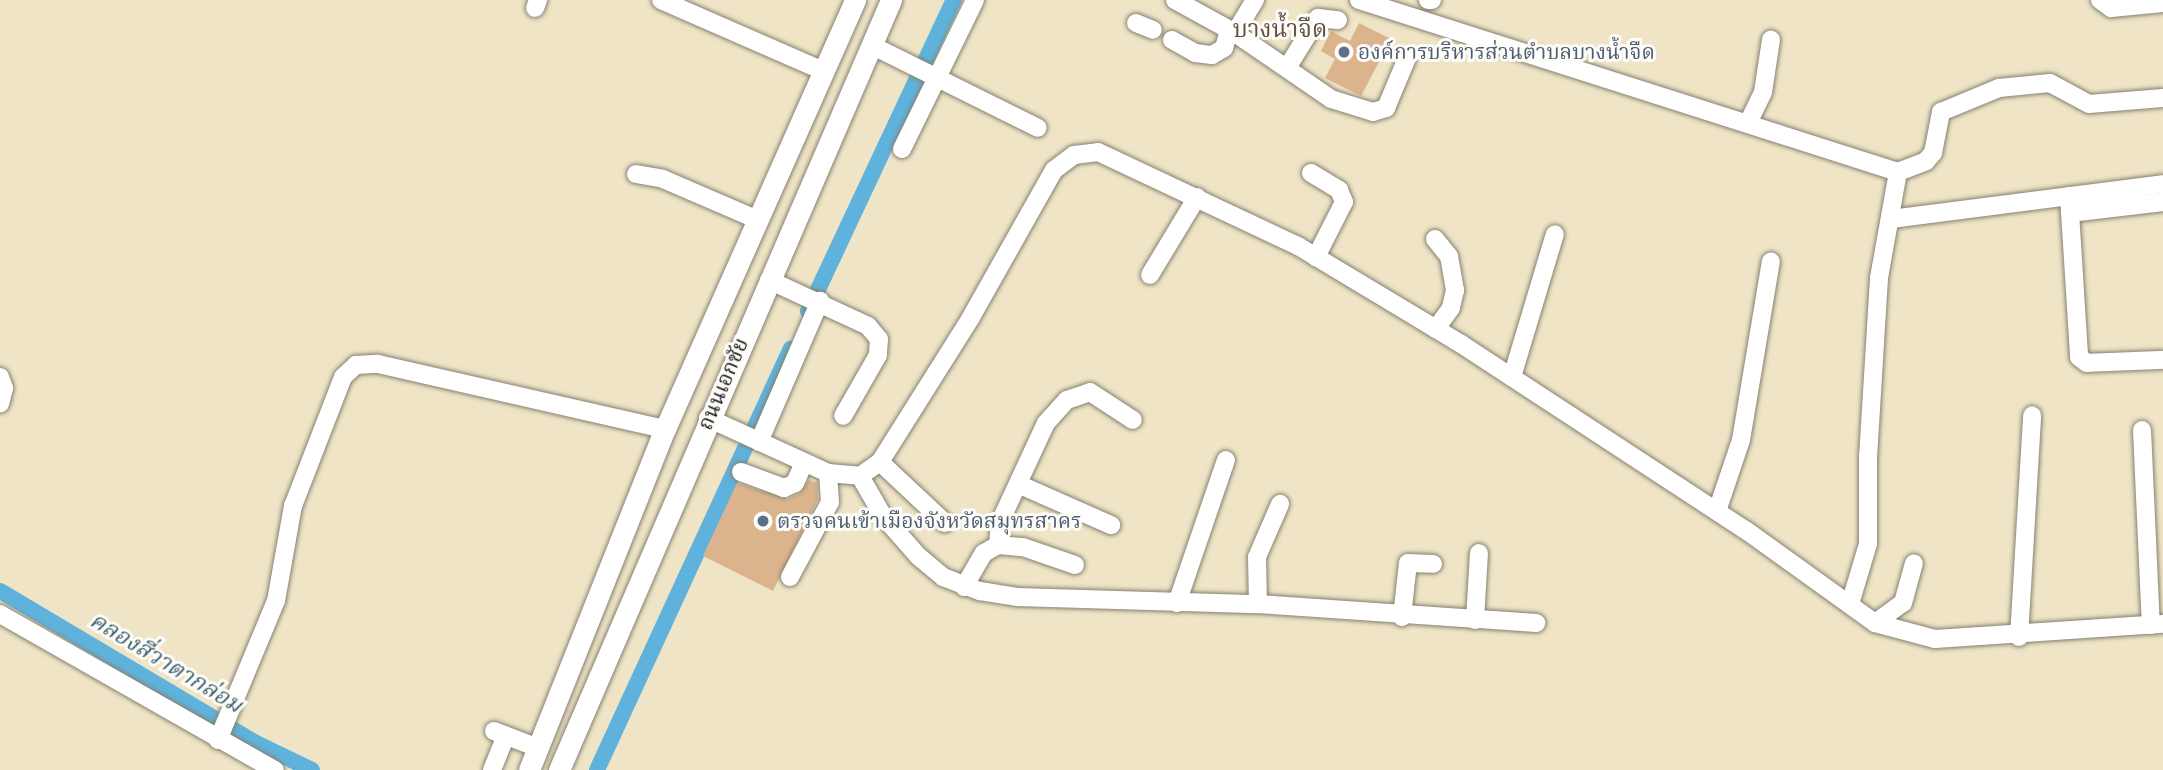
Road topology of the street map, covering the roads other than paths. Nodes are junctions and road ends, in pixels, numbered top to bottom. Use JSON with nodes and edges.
{"nodes":[{"id":1,"x":661,"y":0,"type":"edge"},
{"id":2,"x":855,"y":0,"type":"edge"},
{"id":3,"x":891,"y":0,"type":"edge"},
{"id":4,"x":975,"y":0,"type":"edge"},
{"id":5,"x":1175,"y":0,"type":"edge"},
{"id":6,"x":1255,"y":0,"type":"edge"},
{"id":7,"x":1359,"y":0,"type":"edge"},
{"id":8,"x":2100,"y":0,"type":"edge"},
{"id":9,"x":2163,"y":3,"type":"edge"},
{"id":10,"x":1338,"y":20,"type":"dead end"},
{"id":11,"x":1136,"y":23,"type":"dead end"},
{"id":12,"x":1153,"y":30,"type":"dead end"},
{"id":13,"x":1232,"y":32,"type":"junction"},
{"id":14,"x":1172,"y":40,"type":"dead end"},
{"id":15,"x":1772,"y":40,"type":"dead end"},
{"id":16,"x":871,"y":45,"type":"junction"},
{"id":17,"x":1407,"y":58,"type":"dead end"},
{"id":18,"x":1287,"y":68,"type":"junction"},
{"id":19,"x":821,"y":70,"type":"junction"},
{"id":20,"x":934,"y":75,"type":"junction"},
{"id":21,"x":2163,"y":98,"type":"edge"},
{"id":22,"x":805,"y":108,"type":"junction"},
{"id":23,"x":1748,"y":123,"type":"junction"},
{"id":24,"x":837,"y":124,"type":"junction"},
{"id":25,"x":1038,"y":128,"type":"dead end"},
{"id":26,"x":902,"y":149,"type":"dead end"},
{"id":27,"x":1898,"y":172,"type":"junction"},
{"id":28,"x":1311,"y":173,"type":"dead end"},
{"id":29,"x":636,"y":174,"type":"dead end"},
{"id":30,"x":2163,"y":184,"type":"edge"},
{"id":31,"x":1197,"y":197,"type":"junction"},
{"id":32,"x":2163,"y":202,"type":"edge"},
{"id":33,"x":2070,"y":205,"type":"junction"},
{"id":34,"x":756,"y":219,"type":"junction"},
{"id":35,"x":1891,"y":219,"type":"junction"},
{"id":36,"x":1555,"y":234,"type":"dead end"},
{"id":37,"x":1435,"y":239,"type":"dead end"},
{"id":38,"x":1316,"y":257,"type":"junction"},
{"id":39,"x":1771,"y":261,"type":"dead end"},
{"id":40,"x":1150,"y":275,"type":"dead end"},
{"id":41,"x":769,"y":280,"type":"junction"},
{"id":42,"x":816,"y":299,"type":"junction"},
{"id":43,"x":1436,"y":329,"type":"junction"},
{"id":44,"x":2163,"y":360,"type":"edge"},
{"id":45,"x":0,"y":377,"type":"edge"},
{"id":46,"x":1511,"y":377,"type":"junction"},
{"id":47,"x":0,"y":404,"type":"edge"},
{"id":48,"x":2032,"y":415,"type":"dead end"},
{"id":49,"x":843,"y":416,"type":"dead end"},
{"id":50,"x":1133,"y":420,"type":"dead end"},
{"id":51,"x":715,"y":421,"type":"junction"},
{"id":52,"x":665,"y":429,"type":"junction"},
{"id":53,"x":2142,"y":430,"type":"dead end"},
{"id":54,"x":751,"y":438,"type":"junction"},
{"id":55,"x":1226,"y":460,"type":"dead end"},
{"id":56,"x":880,"y":462,"type":"junction"},
{"id":57,"x":804,"y":463,"type":"junction"},
{"id":58,"x":741,"y":472,"type":"dead end"},
{"id":59,"x":828,"y":473,"type":"junction"},
{"id":60,"x":860,"y":476,"type":"junction"},
{"id":61,"x":1018,"y":484,"type":"junction"},
{"id":62,"x":1280,"y":504,"type":"dead end"},
{"id":63,"x":1717,"y":511,"type":"junction"},
{"id":64,"x":945,"y":523,"type":"dead end"},
{"id":65,"x":1111,"y":525,"type":"dead end"},
{"id":66,"x":998,"y":545,"type":"junction"},
{"id":67,"x":1479,"y":553,"type":"dead end"},
{"id":68,"x":1914,"y":563,"type":"dead end"},
{"id":69,"x":1075,"y":565,"type":"dead end"},
{"id":70,"x":1433,"y":565,"type":"dead end"},
{"id":71,"x":790,"y":577,"type":"dead end"},
{"id":72,"x":964,"y":587,"type":"junction"},
{"id":73,"x":1177,"y":603,"type":"junction"},
{"id":74,"x":1258,"y":604,"type":"junction"},
{"id":75,"x":1850,"y":604,"type":"junction"},
{"id":76,"x":0,"y":614,"type":"edge"},
{"id":77,"x":1402,"y":617,"type":"junction"},
{"id":78,"x":1475,"y":620,"type":"junction"},
{"id":79,"x":1535,"y":623,"type":"dead end"},
{"id":80,"x":1875,"y":623,"type":"junction"},
{"id":81,"x":2157,"y":625,"type":"edge"},
{"id":82,"x":2018,"y":637,"type":"junction"},
{"id":83,"x":220,"y":734,"type":"junction"},
{"id":84,"x":538,"y":748,"type":"junction"},
{"id":85,"x":275,"y":770,"type":"edge"},
{"id":86,"x":492,"y":770,"type":"edge"},
{"id":87,"x":529,"y":770,"type":"edge"},
{"id":88,"x":559,"y":770,"type":"edge"}],
"edges":[{"from":1,"to":19,"type":"street"},
{"from":2,"to":19,"type":"main road","name":"ถนนเอกชัย"},
{"from":3,"to":16,"type":"main road","name":"ถนนเอกชัย"},
{"from":4,"to":20,"type":"street"},
{"from":5,"to":13,"type":"street"},
{"from":6,"to":13,"type":"street"},
{"from":7,"to":23,"type":"street"},
{"from":8,"to":9,"type":"street"},
{"from":10,"to":18,"type":"street"},
{"from":11,"to":12,"type":"street"},
{"from":13,"to":14,"type":"street"},
{"from":13,"to":18,"type":"street"},
{"from":15,"to":23,"type":"street"},
{"from":16,"to":20,"type":"street"},
{"from":16,"to":24,"type":"main road","name":"ถนนเอกชัย"},
{"from":17,"to":18,"type":"street"},
{"from":19,"to":22,"type":"main road","name":"ถนนเอกชัย"},
{"from":20,"to":25,"type":"street"},
{"from":20,"to":26,"type":"street"},
{"from":21,"to":27,"type":"street"},
{"from":22,"to":24,"type":"main road"},
{"from":22,"to":34,"type":"main road","name":"ถนนเอกชัย"},
{"from":23,"to":27,"type":"street"},
{"from":24,"to":41,"type":"main road","name":"ถนนเอกชัย"},
{"from":27,"to":35,"type":"street"},
{"from":28,"to":38,"type":"street"},
{"from":29,"to":34,"type":"street"},
{"from":30,"to":33,"type":"street"},
{"from":31,"to":38,"type":"street"},
{"from":31,"to":40,"type":"street"},
{"from":31,"to":56,"type":"street"},
{"from":32,"to":33,"type":"street"},
{"from":33,"to":35,"type":"street"},
{"from":33,"to":44,"type":"street"},
{"from":34,"to":52,"type":"main road","name":"ถนนเอกชัย"},
{"from":35,"to":75,"type":"street"},
{"from":36,"to":46,"type":"street"},
{"from":37,"to":43,"type":"street"},
{"from":38,"to":43,"type":"street"},
{"from":39,"to":63,"type":"street"},
{"from":41,"to":42,"type":"street"},
{"from":41,"to":51,"type":"main road","name":"ถนนเอกชัย"},
{"from":42,"to":49,"type":"street"},
{"from":42,"to":54,"type":"street"},
{"from":43,"to":46,"type":"street"},
{"from":45,"to":47,"type":"street"},
{"from":46,"to":63,"type":"street"},
{"from":48,"to":82,"type":"street"},
{"from":50,"to":61,"type":"street"},
{"from":51,"to":54,"type":"street"},
{"from":51,"to":88,"type":"main road","name":"ถนนเอกชัย"},
{"from":52,"to":83,"type":"street"},
{"from":52,"to":84,"type":"main road","name":"ถนนเอกชัย"},
{"from":53,"to":81,"type":"street"},
{"from":54,"to":57,"type":"street"},
{"from":55,"to":73,"type":"street"},
{"from":56,"to":60,"type":"street"},
{"from":56,"to":64,"type":"street"},
{"from":57,"to":58,"type":"street"},
{"from":57,"to":59,"type":"street"},
{"from":59,"to":60,"type":"street"},
{"from":59,"to":71,"type":"street"},
{"from":60,"to":72,"type":"street"},
{"from":61,"to":65,"type":"street"},
{"from":61,"to":66,"type":"street"},
{"from":62,"to":74,"type":"street"},
{"from":63,"to":75,"type":"street"},
{"from":66,"to":69,"type":"street"},
{"from":66,"to":72,"type":"street"},
{"from":67,"to":78,"type":"street"},
{"from":68,"to":80,"type":"street"},
{"from":70,"to":77,"type":"street"},
{"from":72,"to":73,"type":"street"},
{"from":73,"to":74,"type":"street"},
{"from":74,"to":77,"type":"street"},
{"from":75,"to":80,"type":"street"},
{"from":76,"to":83,"type":"street"},
{"from":77,"to":78,"type":"street"},
{"from":78,"to":79,"type":"street"},
{"from":80,"to":82,"type":"street"},
{"from":81,"to":82,"type":"street"},
{"from":83,"to":85,"type":"street"},
{"from":84,"to":86,"type":"street"},
{"from":84,"to":87,"type":"main road","name":"ถนนเอกชัย"}]}
